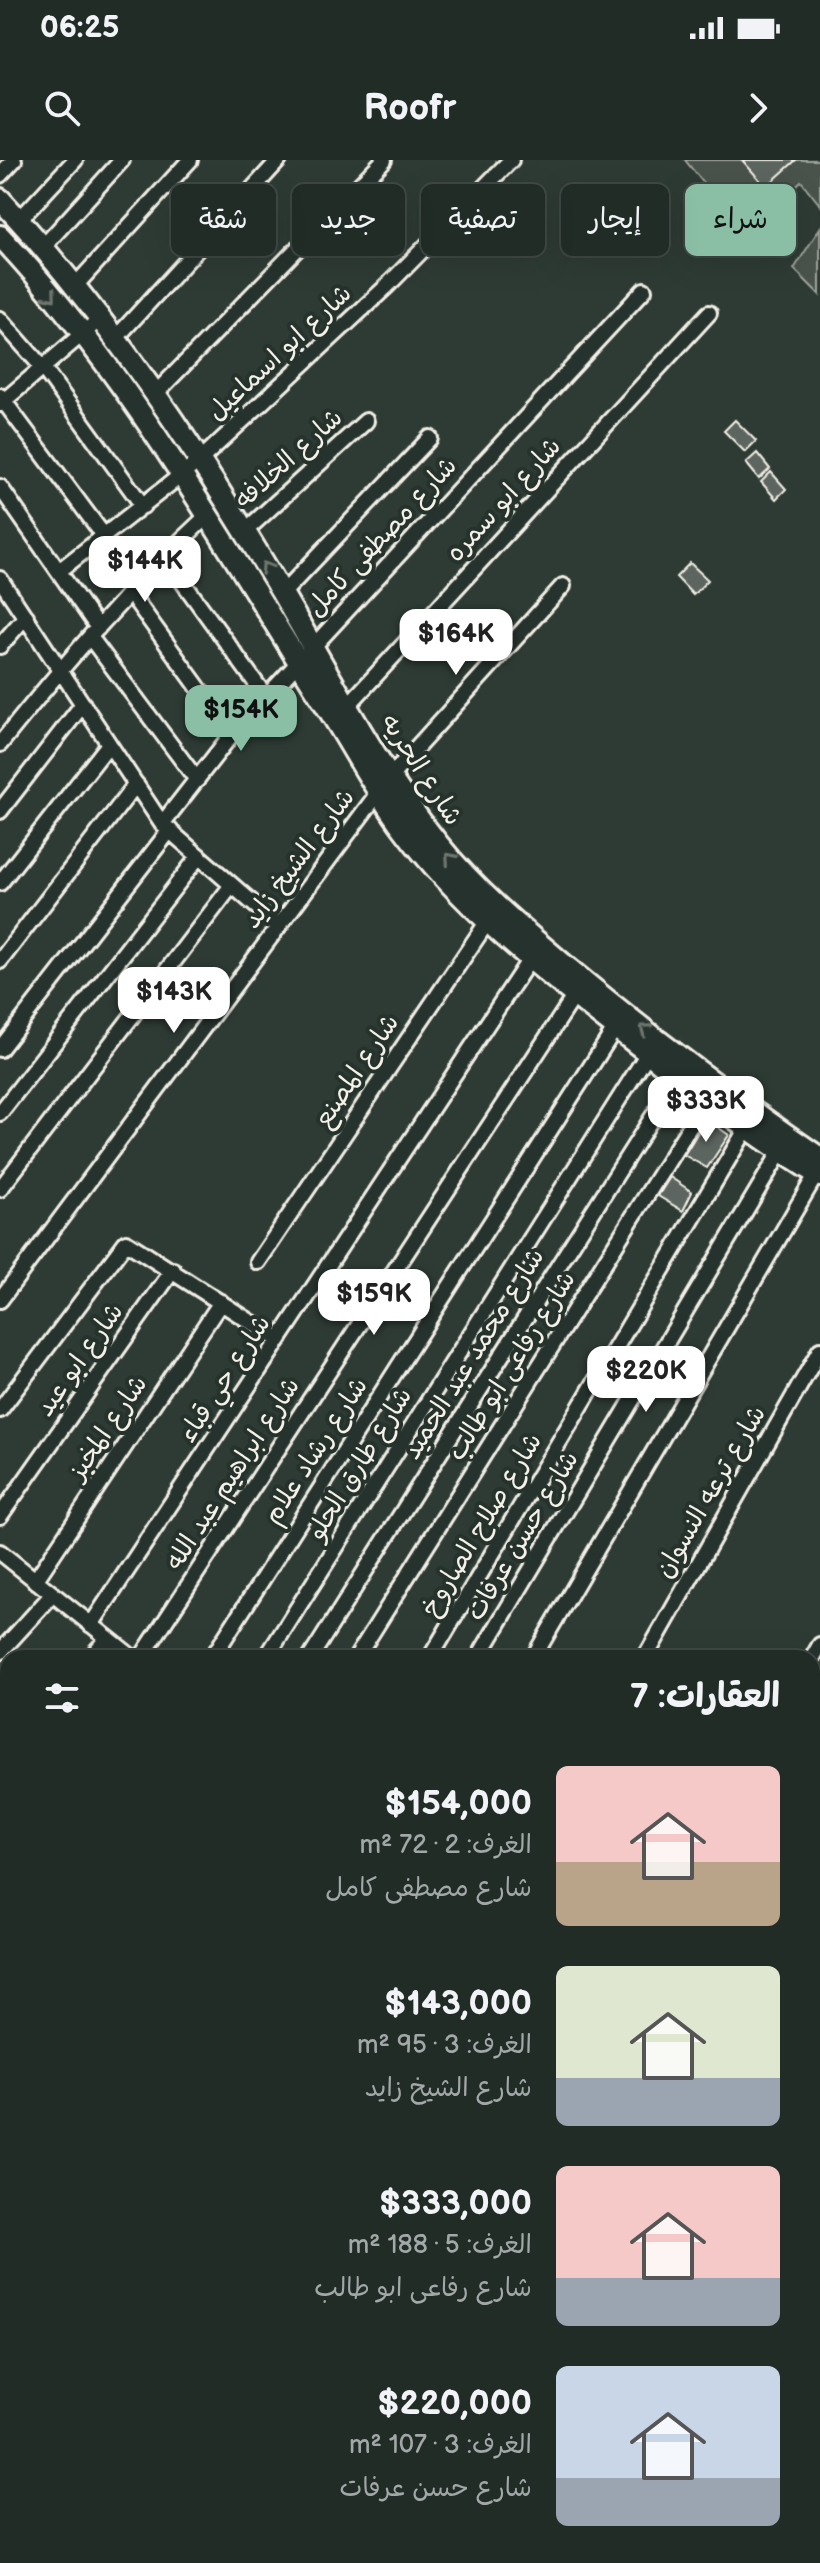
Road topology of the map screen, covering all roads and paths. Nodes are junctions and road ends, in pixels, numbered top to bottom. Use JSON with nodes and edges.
{"nodes":[{"id":1,"x":14,"y":160,"type":"edge"},
{"id":2,"x":75,"y":160,"type":"edge"},
{"id":3,"x":122,"y":160,"type":"edge"},
{"id":4,"x":190,"y":160,"type":"edge"},
{"id":5,"x":279,"y":160,"type":"edge"},
{"id":6,"x":384,"y":160,"type":"edge"},
{"id":7,"x":511,"y":160,"type":"edge"},
{"id":8,"x":0,"y":175,"type":"edge"},
{"id":9,"x":0,"y":199,"type":"edge"},
{"id":10,"x":19,"y":220,"type":"junction"},
{"id":11,"x":0,"y":236,"type":"edge"},
{"id":12,"x":43,"y":247,"type":"junction"},
{"id":13,"x":75,"y":286,"type":"junction"},
{"id":14,"x":644,"y":290,"type":"dead end"},
{"id":15,"x":709,"y":313,"type":"dead end"},
{"id":16,"x":101,"y":318,"type":"junction"},
{"id":17,"x":0,"y":319,"type":"edge"},
{"id":18,"x":82,"y":333,"type":"junction"},
{"id":19,"x":116,"y":338,"type":"junction"},
{"id":20,"x":43,"y":368,"type":"junction"},
{"id":21,"x":155,"y":394,"type":"junction"},
{"id":22,"x":1,"y":400,"type":"edge"},
{"id":23,"x":366,"y":421,"type":"dead end"},
{"id":24,"x":430,"y":438,"type":"dead end"},
{"id":25,"x":199,"y":461,"type":"junction"},
{"id":26,"x":182,"y":476,"type":"junction"},
{"id":27,"x":0,"y":487,"type":"edge"},
{"id":28,"x":143,"y":506,"type":"junction"},
{"id":29,"x":208,"y":515,"type":"junction"},
{"id":30,"x":244,"y":532,"type":"junction"},
{"id":31,"x":104,"y":536,"type":"junction"},
{"id":32,"x":164,"y":556,"type":"junction"},
{"id":33,"x":59,"y":571,"type":"junction"},
{"id":34,"x":0,"y":579,"type":"edge"},
{"id":35,"x":563,"y":586,"type":"dead end"},
{"id":36,"x":130,"y":593,"type":"junction"},
{"id":37,"x":282,"y":594,"type":"junction"},
{"id":38,"x":26,"y":616,"type":"junction"},
{"id":39,"x":94,"y":632,"type":"junction"},
{"id":40,"x":0,"y":646,"type":"edge"},
{"id":41,"x":312,"y":647,"type":"junction"},
{"id":42,"x":298,"y":662,"type":"junction"},
{"id":43,"x":60,"y":670,"type":"junction"},
{"id":44,"x":266,"y":697,"type":"junction"},
{"id":45,"x":83,"y":704,"type":"junction"},
{"id":46,"x":342,"y":713,"type":"junction"},
{"id":47,"x":232,"y":734,"type":"junction"},
{"id":48,"x":0,"y":744,"type":"edge"},
{"id":49,"x":109,"y":744,"type":"junction"},
{"id":50,"x":197,"y":780,"type":"junction"},
{"id":51,"x":136,"y":784,"type":"junction"},
{"id":52,"x":384,"y":785,"type":"junction"},
{"id":53,"x":0,"y":811,"type":"edge"},
{"id":54,"x":166,"y":827,"type":"junction"},
{"id":55,"x":199,"y":856,"type":"junction"},
{"id":56,"x":0,"y":883,"type":"edge"},
{"id":57,"x":232,"y":885,"type":"junction"},
{"id":58,"x":492,"y":915,"type":"junction"},
{"id":59,"x":279,"y":926,"type":"junction"},
{"id":60,"x":530,"y":959,"type":"junction"},
{"id":61,"x":0,"y":961,"type":"edge"},
{"id":62,"x":575,"y":995,"type":"junction"},
{"id":63,"x":616,"y":1027,"type":"junction"},
{"id":64,"x":0,"y":1049,"type":"edge"},
{"id":65,"x":648,"y":1053,"type":"junction"},
{"id":66,"x":678,"y":1077,"type":"junction"},
{"id":67,"x":707,"y":1099,"type":"junction"},
{"id":68,"x":0,"y":1113,"type":"edge"},
{"id":69,"x":747,"y":1128,"type":"junction"},
{"id":70,"x":781,"y":1151,"type":"junction"},
{"id":71,"x":819,"y":1169,"type":"edge"},
{"id":72,"x":0,"y":1189,"type":"edge"},
{"id":73,"x":258,"y":1262,"type":"dead end"},
{"id":74,"x":173,"y":1270,"type":"junction"},
{"id":75,"x":0,"y":1300,"type":"edge"},
{"id":76,"x":221,"y":1302,"type":"junction"},
{"id":77,"x":279,"y":1340,"type":"junction"},
{"id":78,"x":820,"y":1350,"type":"edge"},
{"id":79,"x":0,"y":1410,"type":"edge"},
{"id":80,"x":0,"y":1516,"type":"edge"},
{"id":81,"x":0,"y":1552,"type":"edge"},
{"id":82,"x":35,"y":1581,"type":"junction"},
{"id":83,"x":52,"y":1595,"type":"junction"},
{"id":84,"x":91,"y":1625,"type":"junction"},
{"id":85,"x":108,"y":1638,"type":"junction"},
{"id":86,"x":2,"y":1650,"type":"edge"},
{"id":87,"x":97,"y":1650,"type":"edge"},
{"id":88,"x":123,"y":1650,"type":"edge"},
{"id":89,"x":146,"y":1650,"type":"edge"},
{"id":90,"x":217,"y":1650,"type":"edge"},
{"id":91,"x":271,"y":1650,"type":"edge"},
{"id":92,"x":315,"y":1650,"type":"edge"},
{"id":93,"x":361,"y":1650,"type":"edge"},
{"id":94,"x":435,"y":1650,"type":"edge"},
{"id":95,"x":483,"y":1650,"type":"edge"},
{"id":96,"x":538,"y":1650,"type":"edge"},
{"id":97,"x":650,"y":1650,"type":"edge"}],
"edges":[{"from":1,"to":8,"type":"street"},
{"from":2,"to":10,"type":"street"},
{"from":3,"to":12,"type":"street"},
{"from":4,"to":13,"type":"street"},
{"from":5,"to":19,"type":"street"},
{"from":6,"to":21,"type":"street"},
{"from":7,"to":25,"type":"street","name":"شارع ابو اسماعيل"},
{"from":9,"to":10,"type":"main road","name":"شارع الحريه"},
{"from":10,"to":12,"type":"main road","name":"شارع الحريه"},
{"from":11,"to":18,"type":"main road","name":"شارع الحريه","one_way":true},
{"from":12,"to":13,"type":"main road","name":"شارع الحريه"},
{"from":13,"to":16,"type":"main road","name":"شارع الحريه"},
{"from":14,"to":41,"type":"street","name":"شارع مصطفى كامل"},
{"from":15,"to":46,"type":"street","name":"شارع ابو سمره"},
{"from":16,"to":18,"type":"street"},
{"from":16,"to":19,"type":"main road","name":"شارع الحريه"},
{"from":17,"to":20,"type":"street"},
{"from":18,"to":20,"type":"street"},
{"from":18,"to":26,"type":"main road","name":"شارع الحريه"},
{"from":19,"to":21,"type":"main road","name":"شارع الحريه"},
{"from":20,"to":22,"type":"street"},
{"from":20,"to":28,"type":"street"},
{"from":21,"to":25,"type":"main road","name":"شارع الحريه"},
{"from":22,"to":31,"type":"street"},
{"from":23,"to":30,"type":"street","name":"شارع الخلافه"},
{"from":24,"to":37,"type":"street"},
{"from":25,"to":26,"type":"street","name":"شارع ابو اسماعيل"},
{"from":25,"to":30,"type":"main road","name":"شارع الحريه"},
{"from":26,"to":28,"type":"street","name":"شارع ابو اسماعيل"},
{"from":26,"to":29,"type":"main road","name":"شارع الحريه"},
{"from":27,"to":33,"type":"street"},
{"from":28,"to":31,"type":"street","name":"شارع ابو اسماعيل"},
{"from":29,"to":32,"type":"street"},
{"from":29,"to":42,"type":"main road","name":"شارع الحريه"},
{"from":37,"to":30,"type":"main road","name":"شارع الحريه","one_way":true},
{"from":31,"to":33,"type":"street","name":"شارع ابو اسماعيل"},
{"from":32,"to":36,"type":"street"},
{"from":32,"to":44,"type":"street"},
{"from":33,"to":39,"type":"street"},
{"from":34,"to":38,"type":"street"},
{"from":35,"to":52,"type":"street","name":"شارع الشيخ زايد"},
{"from":36,"to":39,"type":"street"},
{"from":36,"to":47,"type":"street"},
{"from":37,"to":41,"type":"main road","name":"شارع الحريه"},
{"from":38,"to":40,"type":"street"},
{"from":38,"to":43,"type":"street"},
{"from":39,"to":43,"type":"street"},
{"from":39,"to":50,"type":"street"},
{"from":41,"to":42,"type":"street","name":"شارع مصطفى كامل"},
{"from":41,"to":46,"type":"main road","name":"شارع الحريه"},
{"from":42,"to":44,"type":"street","name":"شارع مصطفى كامل"},
{"from":42,"to":46,"type":"main road","name":"شارع الحريه"},
{"from":43,"to":45,"type":"street"},
{"from":43,"to":48,"type":"street"},
{"from":44,"to":47,"type":"street","name":"شارع مصطفى كامل"},
{"from":45,"to":49,"type":"street"},
{"from":45,"to":53,"type":"street"},
{"from":46,"to":52,"type":"main road","name":"شارع الحريه"},
{"from":47,"to":50,"type":"street","name":"شارع مصطفى كامل"},
{"from":49,"to":51,"type":"street"},
{"from":49,"to":56,"type":"street"},
{"from":50,"to":54,"type":"street","name":"شارع مصطفى كامل"},
{"from":51,"to":54,"type":"street"},
{"from":51,"to":61,"type":"street"},
{"from":52,"to":58,"type":"main road","name":"شارع الحريه"},
{"from":52,"to":59,"type":"street","name":"شارع الشيخ زايد"},
{"from":54,"to":55,"type":"street"},
{"from":54,"to":64,"type":"street","name":"شارع مصطفى كامل"},
{"from":55,"to":57,"type":"street"},
{"from":55,"to":68,"type":"street"},
{"from":57,"to":59,"type":"street"},
{"from":57,"to":72,"type":"street"},
{"from":58,"to":60,"type":"main road","name":"شارع الحريه"},
{"from":71,"to":58,"type":"main road","name":"شارع الحريه","one_way":true},
{"from":58,"to":73,"type":"street","name":"شارع المصنع"},
{"from":59,"to":75,"type":"street","name":"شارع الشيخ زايد"},
{"from":60,"to":62,"type":"main road","name":"شارع الحريه"},
{"from":60,"to":77,"type":"street","name":"شارع حي قباء"},
{"from":62,"to":63,"type":"main road","name":"شارع الحريه"},
{"from":62,"to":89,"type":"street","name":"شارع ابراهيم عبد الله"},
{"from":63,"to":65,"type":"main road","name":"شارع الحريه"},
{"from":63,"to":90,"type":"street","name":"شارع رشاد علام"},
{"from":65,"to":66,"type":"main road","name":"شارع الحريه"},
{"from":65,"to":91,"type":"street","name":"شارع طارق الحلو"},
{"from":66,"to":67,"type":"main road","name":"شارع الحريه"},
{"from":66,"to":92,"type":"street","name":"شارع محمد عبد الحميد"},
{"from":67,"to":69,"type":"main road","name":"شارع الحريه"},
{"from":67,"to":93,"type":"street","name":"شارع رفاعى ابو طالب"},
{"from":69,"to":70,"type":"main road","name":"شارع الحريه"},
{"from":69,"to":94,"type":"street","name":"شارع صلاح الصاروخ"},
{"from":70,"to":71,"type":"main road","name":"شارع الحريه"},
{"from":70,"to":95,"type":"street","name":"شارع حسن عرفات"},
{"from":71,"to":96,"type":"street"},
{"from":74,"to":76,"type":"street"},
{"from":74,"to":79,"type":"street"},
{"from":74,"to":80,"type":"street","name":"شارع ابو عيد"},
{"from":76,"to":77,"type":"street"},
{"from":76,"to":82,"type":"street","name":"شارع المخبز"},
{"from":77,"to":84,"type":"street","name":"شارع حي قباء"},
{"from":78,"to":97,"type":"street","name":"شارع ترعه النسوان"},
{"from":81,"to":82,"type":"street"},
{"from":82,"to":83,"type":"street"},
{"from":83,"to":84,"type":"street"},
{"from":83,"to":86,"type":"street"},
{"from":84,"to":85,"type":"street"},
{"from":85,"to":87,"type":"street"},
{"from":85,"to":88,"type":"street"}]}
